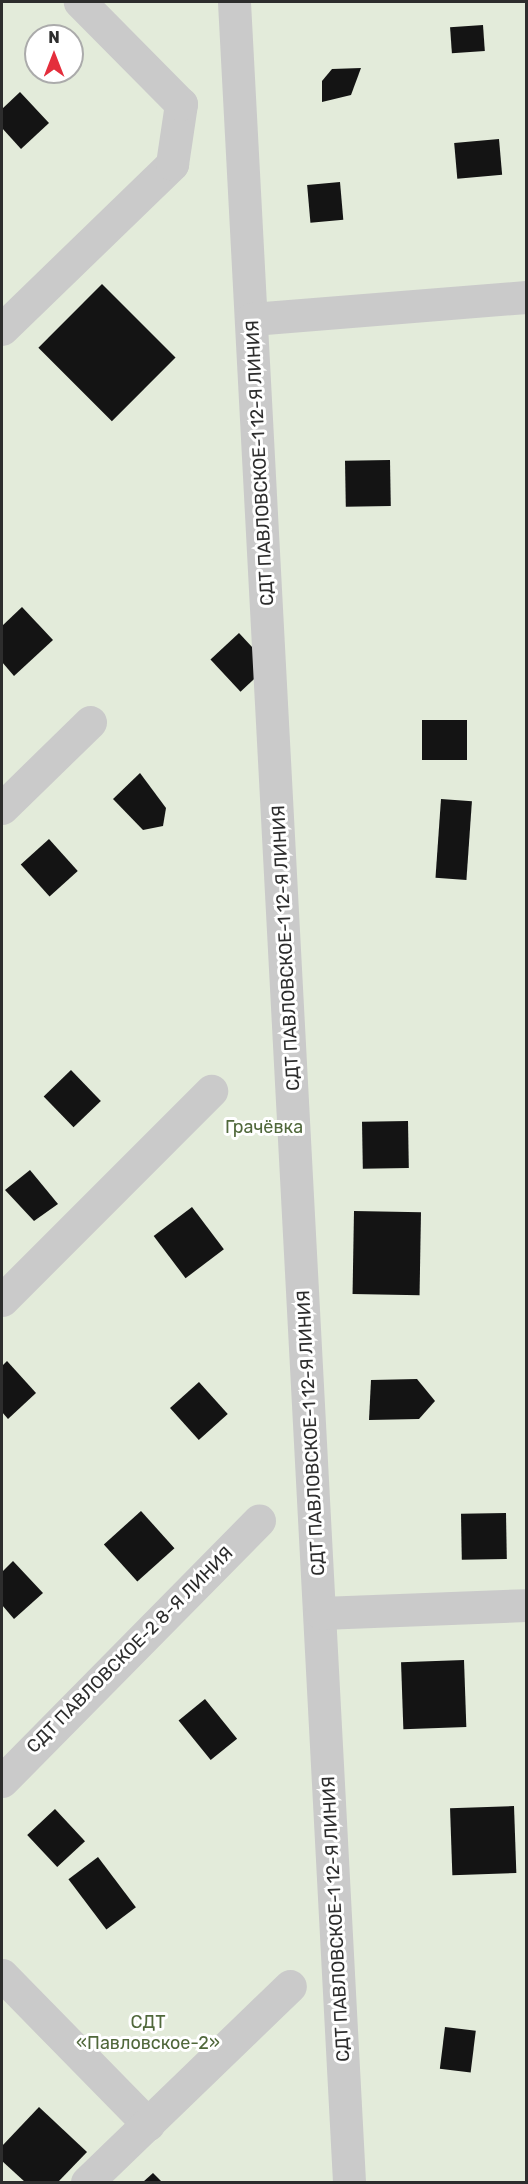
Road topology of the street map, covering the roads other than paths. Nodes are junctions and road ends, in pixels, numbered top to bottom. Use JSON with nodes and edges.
{"nodes":[{"id":1,"x":80,"y":2,"type":"edge"},
{"id":2,"x":234,"y":2,"type":"edge"},
{"id":3,"x":526,"y":297,"type":"edge"},
{"id":4,"x":252,"y":319,"type":"junction"},
{"id":5,"x":2,"y":328,"type":"edge"},
{"id":6,"x":90,"y":722,"type":"dead end"},
{"id":7,"x":2,"y":808,"type":"edge"},
{"id":8,"x":212,"y":1091,"type":"dead end"},
{"id":9,"x":2,"y":1300,"type":"edge"},
{"id":10,"x":259,"y":1520,"type":"dead end"},
{"id":11,"x":526,"y":1605,"type":"edge"},
{"id":12,"x":321,"y":1613,"type":"junction"},
{"id":13,"x":2,"y":1781,"type":"edge"},
{"id":14,"x":2,"y":1976,"type":"edge"},
{"id":15,"x":290,"y":1986,"type":"dead end"},
{"id":16,"x":148,"y":2124,"type":"junction"},
{"id":17,"x":87,"y":2182,"type":"edge"},
{"id":18,"x":349,"y":2182,"type":"edge"}],
"edges":[{"from":1,"to":5,"type":"street"},
{"from":2,"to":4,"type":"street","name":"СДТ ПАВЛОВСКОЕ-1 12-Я ЛИНИЯ"},
{"from":3,"to":4,"type":"street"},
{"from":4,"to":12,"type":"street","name":"СДТ ПАВЛОВСКОЕ-1 12-Я ЛИНИЯ"},
{"from":6,"to":7,"type":"street"},
{"from":8,"to":9,"type":"street"},
{"from":10,"to":13,"type":"street","name":"СДТ ПАВЛОВСКОЕ-2 8-Я ЛИНИЯ"},
{"from":11,"to":12,"type":"street"},
{"from":12,"to":18,"type":"street","name":"СДТ ПАВЛОВСКОЕ-1 12-Я ЛИНИЯ"},
{"from":14,"to":16,"type":"street"},
{"from":15,"to":16,"type":"street"},
{"from":16,"to":17,"type":"street"}]}
